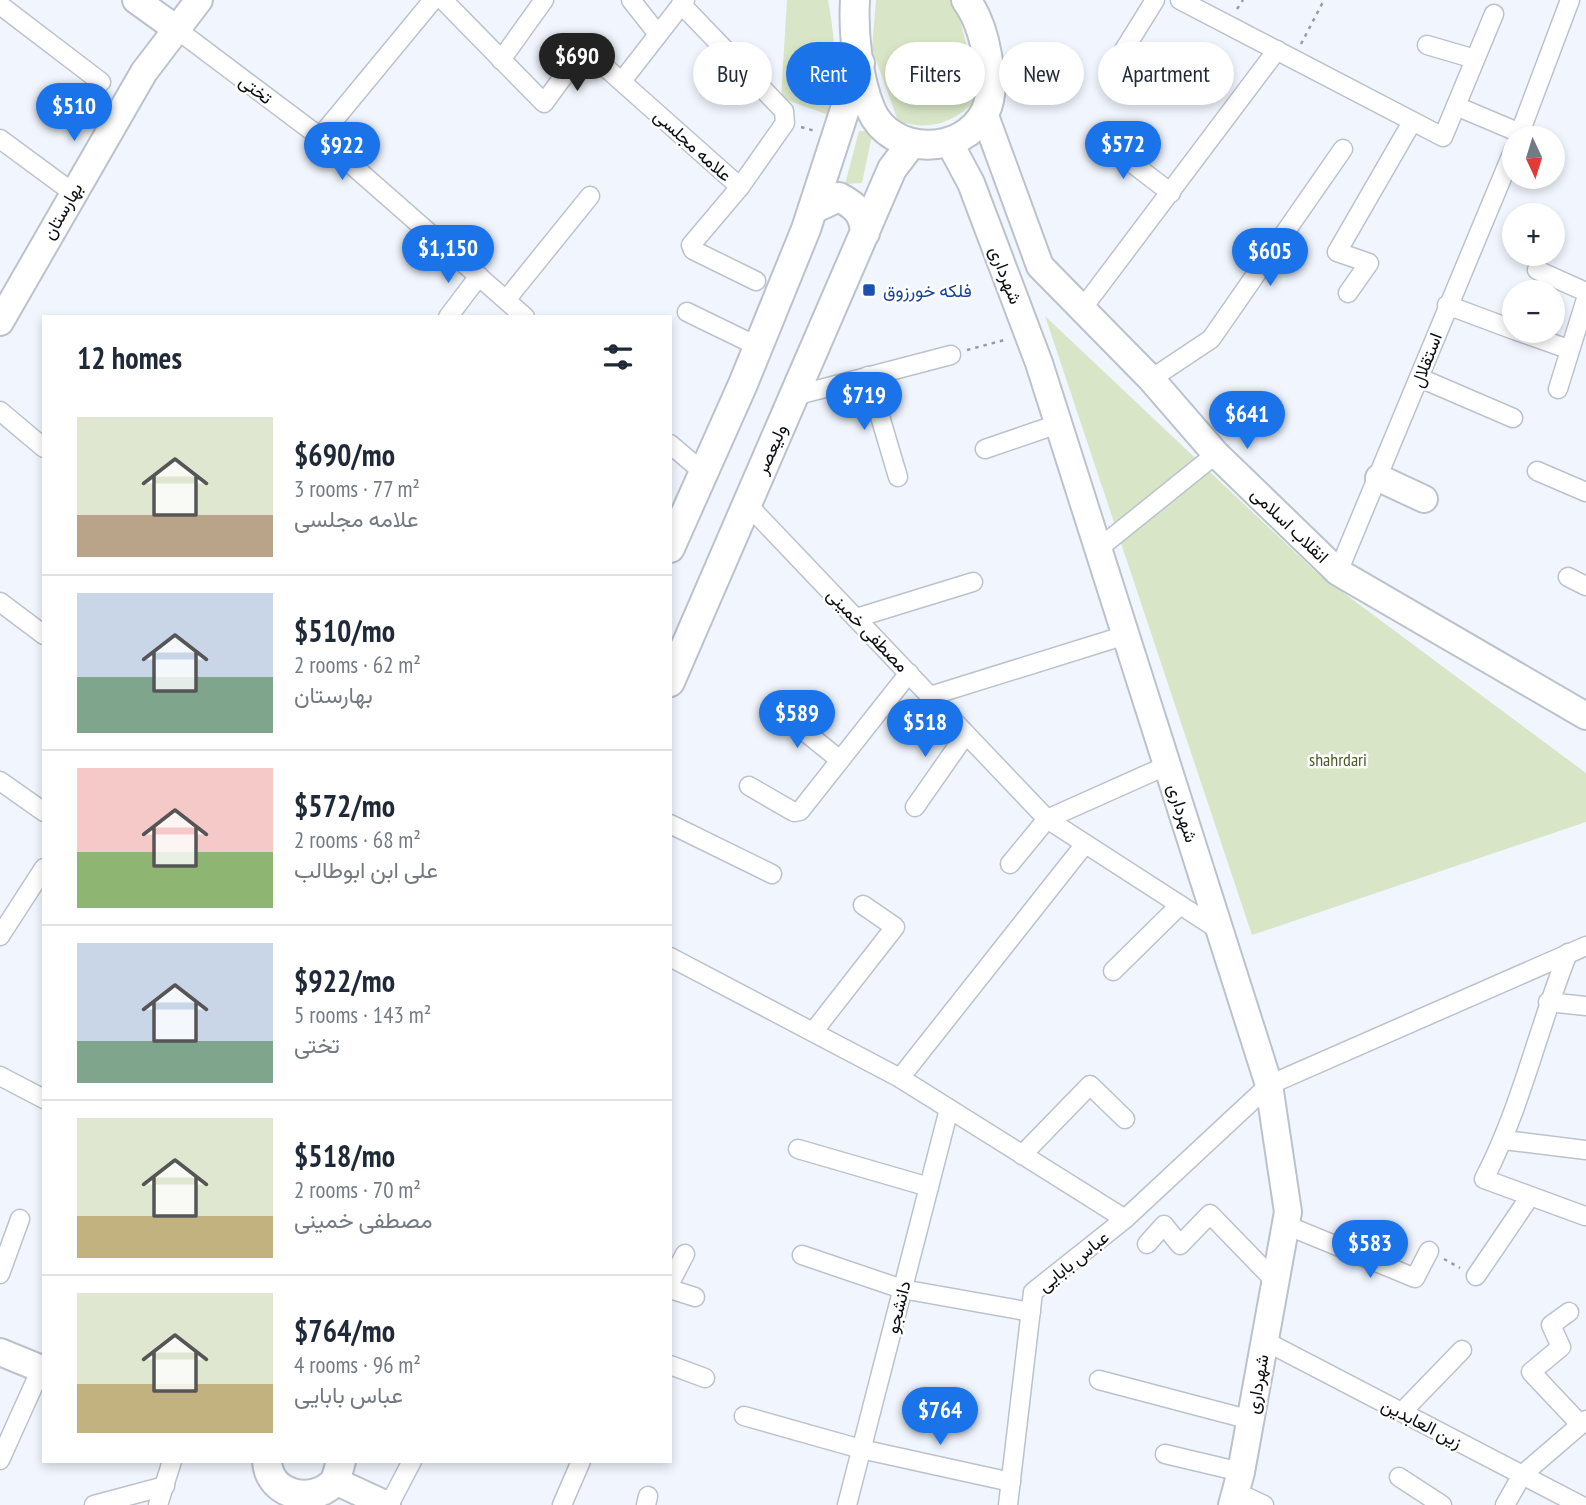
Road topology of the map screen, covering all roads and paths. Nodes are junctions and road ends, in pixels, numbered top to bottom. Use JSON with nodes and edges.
{"nodes":[{"id":1,"x":136,"y":0,"type":"edge"},
{"id":2,"x":199,"y":0,"type":"edge"},
{"id":3,"x":433,"y":0,"type":"edge"},
{"id":4,"x":443,"y":0,"type":"edge"},
{"id":5,"x":544,"y":0,"type":"edge"},
{"id":6,"x":631,"y":0,"type":"edge"},
{"id":7,"x":855,"y":0,"type":"edge"},
{"id":8,"x":966,"y":0,"type":"edge"},
{"id":9,"x":1156,"y":0,"type":"edge"},
{"id":10,"x":1180,"y":0,"type":"edge"},
{"id":11,"x":1324,"y":0,"type":"edge"},
{"id":12,"x":1570,"y":0,"type":"edge"},
{"id":13,"x":683,"y":2,"type":"edge"},
{"id":14,"x":0,"y":5,"type":"edge"},
{"id":15,"x":461,"y":7,"type":"edge"},
{"id":16,"x":1494,"y":14,"type":"dead end"},
{"id":17,"x":175,"y":28,"type":"junction"},
{"id":18,"x":657,"y":33,"type":"junction"},
{"id":19,"x":856,"y":42,"type":"edge"},
{"id":20,"x":1129,"y":42,"type":"edge"},
{"id":21,"x":1427,"y":45,"type":"dead end"},
{"id":22,"x":1286,"y":54,"type":"junction"},
{"id":23,"x":1475,"y":59,"type":"junction"},
{"id":24,"x":501,"y":60,"type":"junction"},
{"id":25,"x":622,"y":81,"type":"junction"},
{"id":26,"x":101,"y":82,"type":"dead end"},
{"id":27,"x":846,"y":105,"type":"edge"},
{"id":28,"x":870,"y":105,"type":"edge"},
{"id":29,"x":1456,"y":106,"type":"junction"},
{"id":30,"x":984,"y":113,"type":"junction"},
{"id":31,"x":1412,"y":122,"type":"junction"},
{"id":32,"x":785,"y":123,"type":"junction"},
{"id":33,"x":1523,"y":126,"type":"edge"},
{"id":34,"x":1502,"y":131,"type":"edge"},
{"id":35,"x":835,"y":136,"type":"junction"},
{"id":36,"x":320,"y":137,"type":"junction"},
{"id":37,"x":1099,"y":138,"type":"dead end"},
{"id":38,"x":0,"y":139,"type":"edge"},
{"id":39,"x":948,"y":142,"type":"junction"},
{"id":40,"x":911,"y":144,"type":"junction"},
{"id":41,"x":1343,"y":149,"type":"dead end"},
{"id":42,"x":1502,"y":177,"type":"edge"},
{"id":43,"x":740,"y":187,"type":"junction"},
{"id":44,"x":72,"y":192,"type":"junction"},
{"id":45,"x":1171,"y":193,"type":"junction"},
{"id":46,"x":590,"y":196,"type":"dead end"},
{"id":47,"x":813,"y":209,"type":"junction"},
{"id":48,"x":865,"y":233,"type":"junction"},
{"id":49,"x":1537,"y":270,"type":"dead end"},
{"id":50,"x":479,"y":276,"type":"junction"},
{"id":51,"x":756,"y":281,"type":"dead end"},
{"id":52,"x":1586,"y":292,"type":"edge"},
{"id":53,"x":1348,"y":293,"type":"dead end"},
{"id":54,"x":1586,"y":299,"type":"edge"},
{"id":55,"x":506,"y":300,"type":"junction"},
{"id":56,"x":4,"y":305,"type":"edge"},
{"id":57,"x":1447,"y":306,"type":"junction"},
{"id":58,"x":1082,"y":309,"type":"junction"},
{"id":59,"x":687,"y":312,"type":"dead end"},
{"id":60,"x":450,"y":315,"type":"edge"},
{"id":61,"x":523,"y":315,"type":"edge"},
{"id":62,"x":1502,"y":325,"type":"edge"},
{"id":63,"x":1028,"y":333,"type":"junction"},
{"id":64,"x":1552,"y":343,"type":"edge"},
{"id":65,"x":758,"y":347,"type":"junction"},
{"id":66,"x":1568,"y":349,"type":"junction"},
{"id":67,"x":951,"y":355,"type":"joint"},
{"id":68,"x":867,"y":376,"type":"junction"},
{"id":69,"x":1420,"y":378,"type":"junction"},
{"id":70,"x":1151,"y":379,"type":"junction"},
{"id":71,"x":1558,"y":388,"type":"dead end"},
{"id":72,"x":794,"y":396,"type":"junction"},
{"id":73,"x":0,"y":411,"type":"edge"},
{"id":74,"x":1513,"y":418,"type":"dead end"},
{"id":75,"x":1058,"y":424,"type":"junction"},
{"id":76,"x":42,"y":446,"type":"edge"},
{"id":77,"x":672,"y":446,"type":"edge"},
{"id":78,"x":985,"y":449,"type":"dead end"},
{"id":79,"x":1216,"y":454,"type":"junction"},
{"id":80,"x":1537,"y":471,"type":"dead end"},
{"id":81,"x":704,"y":473,"type":"junction"},
{"id":82,"x":898,"y":477,"type":"dead end"},
{"id":83,"x":1379,"y":478,"type":"junction"},
{"id":84,"x":1586,"y":492,"type":"edge"},
{"id":85,"x":1424,"y":499,"type":"dead end"},
{"id":86,"x":747,"y":504,"type":"junction"},
{"id":87,"x":672,"y":544,"type":"edge"},
{"id":88,"x":1098,"y":549,"type":"junction"},
{"id":89,"x":1338,"y":572,"type":"junction"},
{"id":90,"x":1568,"y":577,"type":"dead end"},
{"id":91,"x":973,"y":582,"type":"dead end"},
{"id":92,"x":1586,"y":586,"type":"edge"},
{"id":93,"x":0,"y":602,"type":"edge"},
{"id":94,"x":856,"y":618,"type":"junction"},
{"id":95,"x":42,"y":634,"type":"edge"},
{"id":96,"x":1126,"y":635,"type":"junction"},
{"id":97,"x":909,"y":673,"type":"junction"},
{"id":98,"x":672,"y":677,"type":"edge"},
{"id":99,"x":930,"y":696,"type":"junction"},
{"id":100,"x":1584,"y":710,"type":"edge"},
{"id":101,"x":779,"y":711,"type":"dead end"},
{"id":102,"x":966,"y":734,"type":"junction"},
{"id":103,"x":839,"y":760,"type":"junction"},
{"id":104,"x":1168,"y":765,"type":"junction"},
{"id":105,"x":0,"y":781,"type":"edge"},
{"id":106,"x":749,"y":786,"type":"dead end"},
{"id":107,"x":915,"y":807,"type":"dead end"},
{"id":108,"x":42,"y":811,"type":"edge"},
{"id":109,"x":1047,"y":819,"type":"junction"},
{"id":110,"x":672,"y":825,"type":"edge"},
{"id":111,"x":1085,"y":844,"type":"junction"},
{"id":112,"x":1010,"y":864,"type":"dead end"},
{"id":113,"x":42,"y":871,"type":"edge"},
{"id":114,"x":772,"y":874,"type":"dead end"},
{"id":115,"x":863,"y":905,"type":"dead end"},
{"id":116,"x":1180,"y":905,"type":"junction"},
{"id":117,"x":1222,"y":932,"type":"junction"},
{"id":118,"x":0,"y":936,"type":"edge"},
{"id":119,"x":1586,"y":946,"type":"edge"},
{"id":120,"x":1568,"y":953,"type":"junction"},
{"id":121,"x":672,"y":958,"type":"edge"},
{"id":122,"x":1113,"y":971,"type":"dead end"},
{"id":123,"x":1548,"y":1002,"type":"junction"},
{"id":124,"x":1586,"y":1006,"type":"edge"},
{"id":125,"x":813,"y":1032,"type":"junction"},
{"id":126,"x":0,"y":1076,"type":"edge"},
{"id":127,"x":900,"y":1078,"type":"junction"},
{"id":128,"x":1269,"y":1085,"type":"junction"},
{"id":129,"x":42,"y":1098,"type":"edge"},
{"id":130,"x":949,"y":1109,"type":"junction"},
{"id":131,"x":1125,"y":1119,"type":"dead end"},
{"id":132,"x":1504,"y":1140,"type":"junction"},
{"id":133,"x":798,"y":1149,"type":"dead end"},
{"id":134,"x":1586,"y":1150,"type":"edge"},
{"id":135,"x":1022,"y":1155,"type":"junction"},
{"id":136,"x":929,"y":1187,"type":"junction"},
{"id":137,"x":1530,"y":1198,"type":"junction"},
{"id":138,"x":1585,"y":1216,"type":"edge"},
{"id":139,"x":20,"y":1219,"type":"dead end"},
{"id":140,"x":1125,"y":1219,"type":"junction"},
{"id":141,"x":1286,"y":1225,"type":"junction"},
{"id":142,"x":1147,"y":1244,"type":"dead end"},
{"id":143,"x":1429,"y":1251,"type":"joint"},
{"id":144,"x":685,"y":1254,"type":"dead end"},
{"id":145,"x":802,"y":1255,"type":"dead end"},
{"id":146,"x":0,"y":1274,"type":"edge"},
{"id":147,"x":1476,"y":1276,"type":"joint"},
{"id":148,"x":672,"y":1279,"type":"edge"},
{"id":149,"x":1275,"y":1281,"type":"junction"},
{"id":150,"x":902,"y":1289,"type":"junction"},
{"id":151,"x":672,"y":1290,"type":"edge"},
{"id":152,"x":695,"y":1297,"type":"dead end"},
{"id":153,"x":1031,"y":1312,"type":"junction"},
{"id":154,"x":1569,"y":1312,"type":"dead end"},
{"id":155,"x":1265,"y":1341,"type":"junction"},
{"id":156,"x":1462,"y":1350,"type":"dead end"},
{"id":157,"x":0,"y":1352,"type":"edge"},
{"id":158,"x":672,"y":1366,"type":"edge"},
{"id":159,"x":42,"y":1370,"type":"edge"},
{"id":160,"x":42,"y":1372,"type":"edge"},
{"id":161,"x":705,"y":1378,"type":"dead end"},
{"id":162,"x":1099,"y":1380,"type":"dead end"},
{"id":163,"x":1402,"y":1412,"type":"junction"},
{"id":164,"x":744,"y":1416,"type":"dead end"},
{"id":165,"x":1251,"y":1420,"type":"junction"},
{"id":166,"x":1583,"y":1422,"type":"edge"},
{"id":167,"x":861,"y":1449,"type":"junction"},
{"id":168,"x":1165,"y":1454,"type":"dead end"},
{"id":169,"x":0,"y":1460,"type":"edge"},
{"id":170,"x":171,"y":1463,"type":"edge"},
{"id":171,"x":411,"y":1463,"type":"edge"},
{"id":172,"x":580,"y":1463,"type":"edge"},
{"id":173,"x":1522,"y":1475,"type":"junction"},
{"id":174,"x":265,"y":1476,"type":"edge"},
{"id":175,"x":332,"y":1478,"type":"edge"},
{"id":176,"x":1399,"y":1478,"type":"dead end"},
{"id":177,"x":1011,"y":1482,"type":"junction"},
{"id":178,"x":165,"y":1486,"type":"junction"},
{"id":179,"x":1237,"y":1490,"type":"edge"},
{"id":180,"x":94,"y":1505,"type":"edge"},
{"id":181,"x":159,"y":1505,"type":"edge"},
{"id":182,"x":388,"y":1505,"type":"edge"},
{"id":183,"x":562,"y":1505,"type":"edge"},
{"id":184,"x":847,"y":1505,"type":"edge"},
{"id":185,"x":1008,"y":1505,"type":"edge"},
{"id":186,"x":1264,"y":1505,"type":"edge"},
{"id":187,"x":1442,"y":1505,"type":"edge"},
{"id":188,"x":1505,"y":1505,"type":"edge"},
{"id":189,"x":1580,"y":1505,"type":"edge"}],
"edges":[{"from":1,"to":17,"type":"main road"},
{"from":2,"to":17,"type":"main road","name":"بهارستان"},
{"from":3,"to":36,"type":"street"},
{"from":4,"to":15,"type":"street","name":"علامه مجلسی"},
{"from":5,"to":24,"type":"street"},
{"from":6,"to":18,"type":"street"},
{"from":7,"to":19,"type":"main road"},
{"from":8,"to":30,"type":"main road"},
{"from":9,"to":20,"type":"street"},
{"from":10,"to":22,"type":"street"},
{"from":11,"to":22,"type":"path"},
{"from":12,"to":33,"type":"street","name":"استقلال"},
{"from":13,"to":18,"type":"street"},
{"from":13,"to":32,"type":"street"},
{"from":14,"to":26,"type":"street"},
{"from":15,"to":24,"type":"street","name":"علامه مجلسی"},
{"from":16,"to":23,"type":"street"},
{"from":17,"to":36,"type":"street","name":"تختی"},
{"from":17,"to":44,"type":"main road","name":"بهارستان"},
{"from":18,"to":25,"type":"street"},
{"from":21,"to":23,"type":"street"},
{"from":22,"to":31,"type":"street"},
{"from":22,"to":45,"type":"street"},
{"from":23,"to":29,"type":"street"},
{"from":24,"to":25,"type":"street","name":"علامه مجلسی"},
{"from":25,"to":43,"type":"street","name":"علامه مجلسی"},
{"from":27,"to":35,"type":"main road"},
{"from":28,"to":40,"type":"main road"},
{"from":29,"to":31,"type":"street"},
{"from":29,"to":34,"type":"street"},
{"from":30,"to":39,"type":"main road"},
{"from":30,"to":58,"type":"main road","name":"انقلاب اسلامی"},
{"from":31,"to":53,"type":"street"},
{"from":32,"to":35,"type":"path"},
{"from":32,"to":43,"type":"street"},
{"from":35,"to":47,"type":"main road"},
{"from":36,"to":50,"type":"street","name":"تختی"},
{"from":37,"to":45,"type":"street"},
{"from":38,"to":44,"type":"street"},
{"from":39,"to":40,"type":"main road"},
{"from":39,"to":63,"type":"main road","name":"شهرداری"},
{"from":40,"to":48,"type":"main road","name":"ولیعصر"},
{"from":41,"to":70,"type":"street"},
{"from":42,"to":57,"type":"street","name":"استقلال"},
{"from":43,"to":51,"type":"street"},
{"from":44,"to":56,"type":"main road","name":"بهارستان"},
{"from":45,"to":58,"type":"street"},
{"from":46,"to":55,"type":"street"},
{"from":47,"to":48,"type":"main road"},
{"from":47,"to":65,"type":"main road"},
{"from":48,"to":72,"type":"main road","name":"ولیعصر"},
{"from":49,"to":52,"type":"street"},
{"from":50,"to":55,"type":"street","name":"تختی"},
{"from":50,"to":60,"type":"street"},
{"from":54,"to":66,"type":"street"},
{"from":55,"to":61,"type":"street","name":"تختی"},
{"from":57,"to":62,"type":"street"},
{"from":57,"to":69,"type":"street","name":"استقلال"},
{"from":58,"to":70,"type":"main road","name":"انقلاب اسلامی"},
{"from":59,"to":65,"type":"street"},
{"from":63,"to":67,"type":"path"},
{"from":63,"to":75,"type":"main road","name":"شهرداری"},
{"from":64,"to":66,"type":"street"},
{"from":65,"to":81,"type":"main road"},
{"from":66,"to":71,"type":"street"},
{"from":67,"to":68,"type":"street"},
{"from":68,"to":72,"type":"street"},
{"from":68,"to":82,"type":"street"},
{"from":69,"to":74,"type":"street"},
{"from":69,"to":83,"type":"street","name":"استقلال"},
{"from":70,"to":79,"type":"main road","name":"انقلاب اسلامی"},
{"from":72,"to":86,"type":"main road","name":"ولیعصر"},
{"from":73,"to":76,"type":"street"},
{"from":75,"to":78,"type":"street"},
{"from":75,"to":88,"type":"main road","name":"شهرداری"},
{"from":77,"to":81,"type":"street"},
{"from":79,"to":88,"type":"street"},
{"from":79,"to":89,"type":"main road","name":"انقلاب اسلامی"},
{"from":80,"to":84,"type":"street"},
{"from":81,"to":87,"type":"main road"},
{"from":83,"to":85,"type":"main road"},
{"from":83,"to":89,"type":"street","name":"استقلال"},
{"from":86,"to":94,"type":"street","name":"مصطفی خمینی"},
{"from":86,"to":98,"type":"main road","name":"ولیعصر"},
{"from":88,"to":96,"type":"main road","name":"شهرداری"},
{"from":89,"to":100,"type":"main road","name":"انقلاب اسلامی"},
{"from":90,"to":92,"type":"street"},
{"from":91,"to":94,"type":"street"},
{"from":93,"to":95,"type":"street"},
{"from":94,"to":97,"type":"street","name":"مصطفی خمینی"},
{"from":96,"to":99,"type":"street"},
{"from":96,"to":104,"type":"main road","name":"شهرداری"},
{"from":97,"to":99,"type":"street","name":"مصطفی خمینی"},
{"from":97,"to":103,"type":"street"},
{"from":99,"to":102,"type":"street","name":"مصطفی خمینی"},
{"from":101,"to":103,"type":"street"},
{"from":102,"to":107,"type":"street"},
{"from":102,"to":109,"type":"street","name":"مصطفی خمینی"},
{"from":103,"to":106,"type":"street"},
{"from":104,"to":109,"type":"street"},
{"from":104,"to":117,"type":"main road","name":"شهرداری"},
{"from":105,"to":108,"type":"street"},
{"from":109,"to":111,"type":"street","name":"مصطفی خمینی"},
{"from":109,"to":112,"type":"street"},
{"from":110,"to":114,"type":"street"},
{"from":111,"to":116,"type":"street","name":"مصطفی خمینی"},
{"from":111,"to":127,"type":"street"},
{"from":113,"to":118,"type":"street"},
{"from":115,"to":125,"type":"street"},
{"from":116,"to":117,"type":"street","name":"مصطفی خمینی"},
{"from":116,"to":122,"type":"street"},
{"from":117,"to":128,"type":"main road","name":"شهرداری"},
{"from":119,"to":120,"type":"street","name":"عباس بابایی"},
{"from":120,"to":123,"type":"street"},
{"from":120,"to":128,"type":"street","name":"عباس بابایی"},
{"from":121,"to":125,"type":"street"},
{"from":123,"to":124,"type":"street"},
{"from":123,"to":132,"type":"street"},
{"from":125,"to":127,"type":"street"},
{"from":126,"to":129,"type":"street"},
{"from":127,"to":130,"type":"street"},
{"from":128,"to":140,"type":"street","name":"عباس بابایی"},
{"from":128,"to":141,"type":"main road","name":"شهرداری"},
{"from":130,"to":135,"type":"street"},
{"from":130,"to":136,"type":"street","name":"دانشجو"},
{"from":131,"to":135,"type":"street"},
{"from":132,"to":134,"type":"street"},
{"from":132,"to":137,"type":"street"},
{"from":133,"to":136,"type":"street"},
{"from":135,"to":140,"type":"street"},
{"from":136,"to":150,"type":"street","name":"دانشجو"},
{"from":137,"to":138,"type":"street"},
{"from":137,"to":147,"type":"street"},
{"from":139,"to":146,"type":"street"},
{"from":140,"to":153,"type":"street","name":"عباس بابایی"},
{"from":141,"to":143,"type":"street"},
{"from":141,"to":149,"type":"main road","name":"شهرداری"},
{"from":142,"to":149,"type":"street"},
{"from":143,"to":147,"type":"path"},
{"from":144,"to":148,"type":"street"},
{"from":145,"to":150,"type":"street"},
{"from":149,"to":155,"type":"main road","name":"شهرداری"},
{"from":150,"to":153,"type":"street"},
{"from":150,"to":167,"type":"street","name":"دانشجو"},
{"from":151,"to":152,"type":"street"},
{"from":153,"to":177,"type":"street","name":"عباس بابایی"},
{"from":154,"to":166,"type":"street"},
{"from":155,"to":163,"type":"street","name":"زین العابدین"},
{"from":155,"to":165,"type":"main road","name":"شهرداری"},
{"from":156,"to":163,"type":"street"},
{"from":157,"to":159,"type":"main road"},
{"from":158,"to":161,"type":"street"},
{"from":160,"to":169,"type":"street"},
{"from":162,"to":165,"type":"street"},
{"from":163,"to":173,"type":"street","name":"زین العابدین"},
{"from":164,"to":167,"type":"street"},
{"from":165,"to":179,"type":"main road","name":"شهرداری"},
{"from":166,"to":173,"type":"street"},
{"from":167,"to":177,"type":"street"},
{"from":167,"to":184,"type":"street","name":"دانشجو"},
{"from":168,"to":179,"type":"street"},
{"from":170,"to":178,"type":"street"},
{"from":171,"to":182,"type":"street"},
{"from":172,"to":183,"type":"street"},
{"from":173,"to":188,"type":"street"},
{"from":173,"to":189,"type":"street","name":"زین العابدین"},
{"from":174,"to":175,"type":"main road"},
{"from":175,"to":182,"type":"main road"},
{"from":176,"to":187,"type":"street"},
{"from":177,"to":185,"type":"street","name":"عباس بابایی"},
{"from":178,"to":180,"type":"street"},
{"from":178,"to":181,"type":"street"},
{"from":179,"to":186,"type":"street"}]}
